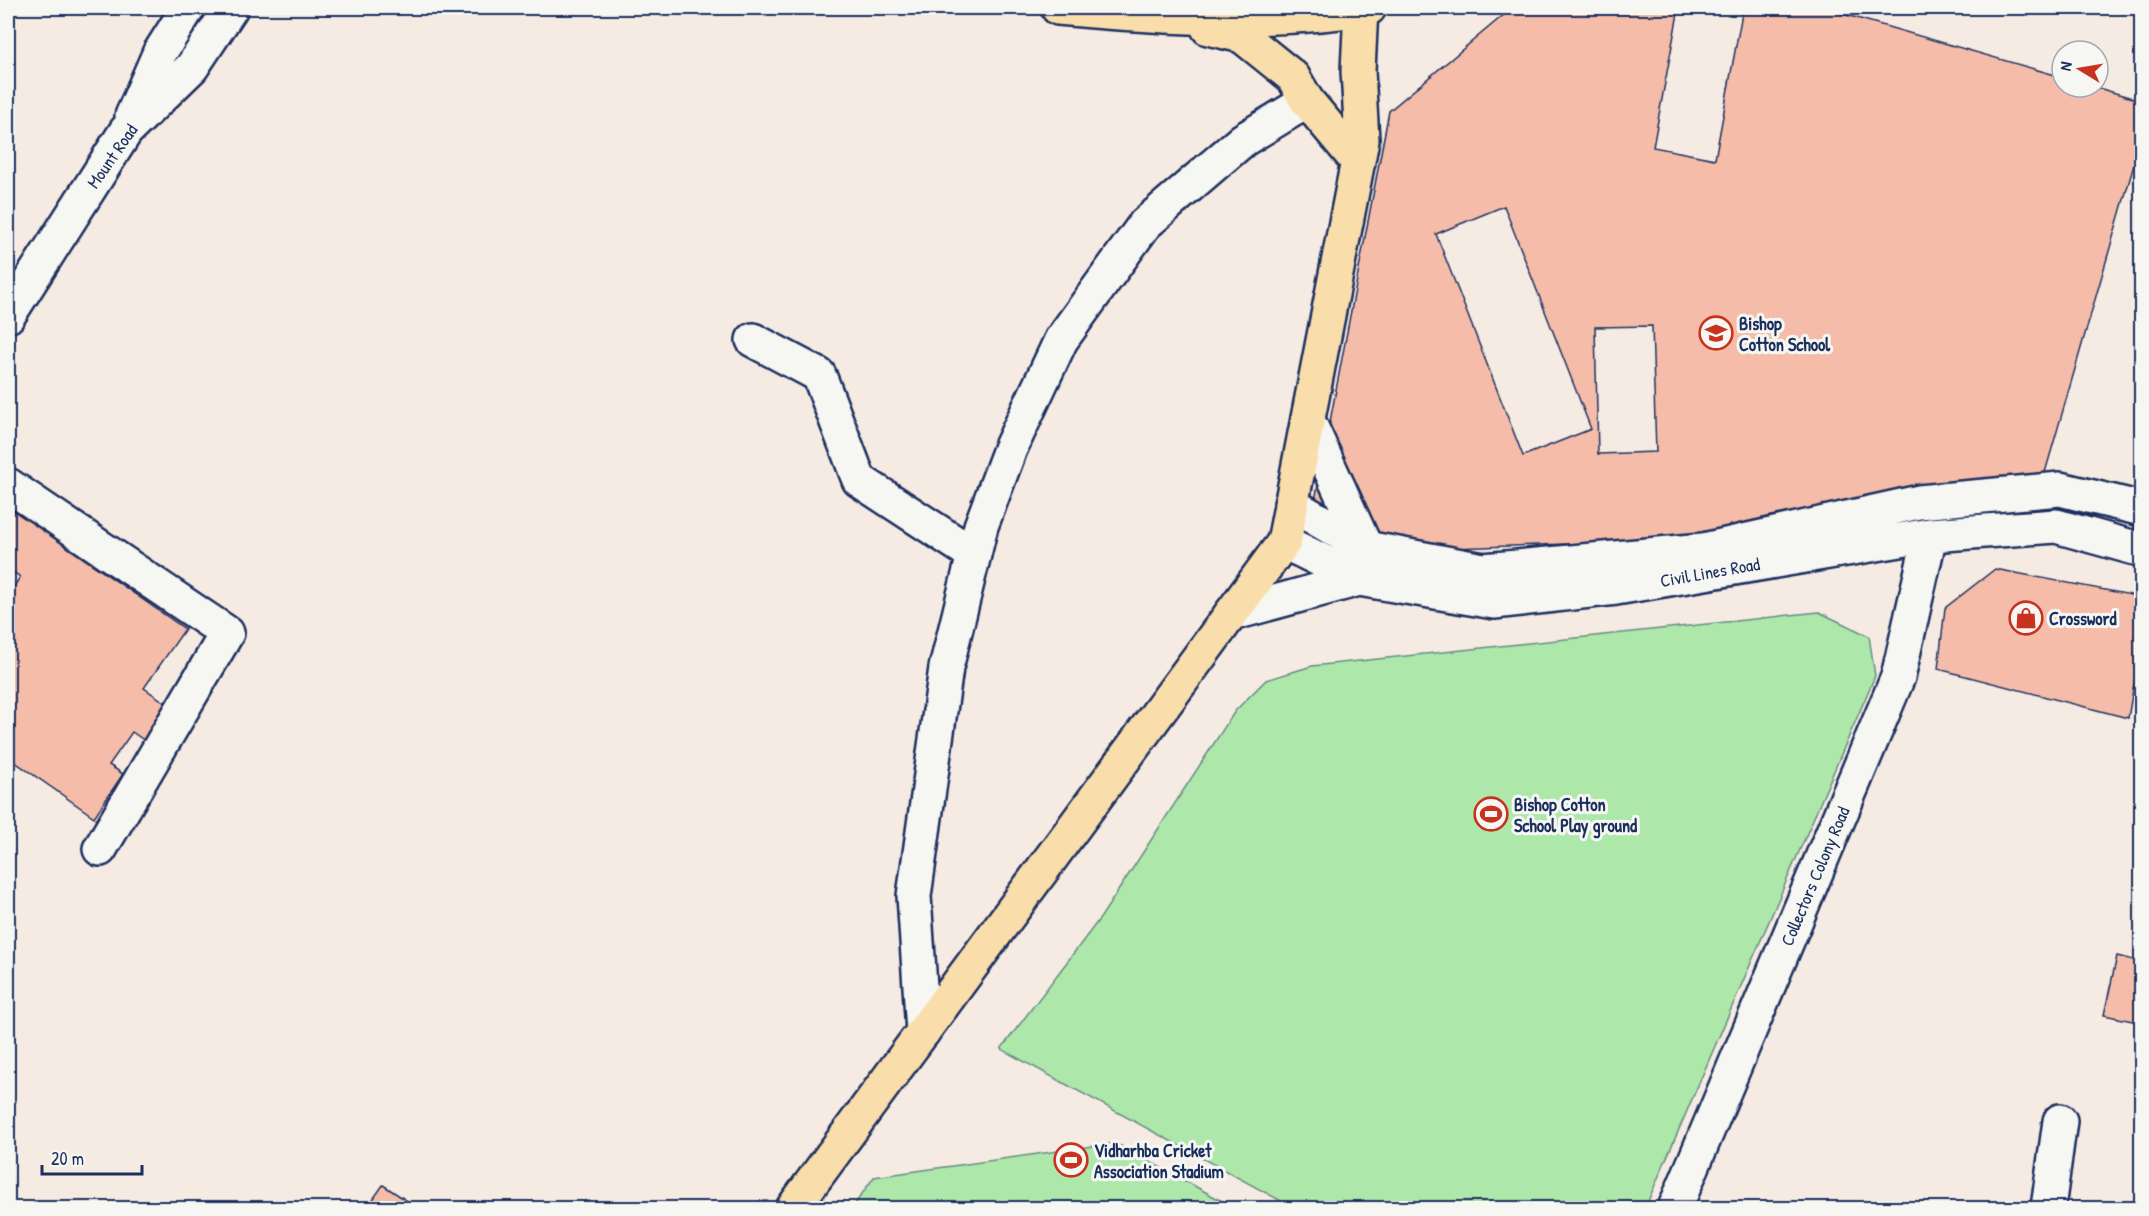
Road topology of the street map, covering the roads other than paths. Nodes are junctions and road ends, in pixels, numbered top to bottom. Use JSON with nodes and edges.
{"nodes":[{"id":1,"x":188,"y":8,"type":"edge"},
{"id":2,"x":231,"y":8,"type":"edge"},
{"id":3,"x":1058,"y":8,"type":"edge"},
{"id":4,"x":1364,"y":8,"type":"edge"},
{"id":5,"x":1167,"y":18,"type":"junction"},
{"id":6,"x":1307,"y":101,"type":"junction"},
{"id":7,"x":126,"y":131,"type":"junction"},
{"id":8,"x":1358,"y":162,"type":"junction"},
{"id":9,"x":8,"y":316,"type":"edge"},
{"id":10,"x":753,"y":340,"type":"dead end"},
{"id":11,"x":1308,"y":420,"type":"junction"},
{"id":12,"x":8,"y":485,"type":"edge"},
{"id":13,"x":1292,"y":504,"type":"junction"},
{"id":14,"x":2142,"y":509,"type":"edge"},
{"id":15,"x":1930,"y":535,"type":"junction"},
{"id":16,"x":1284,"y":542,"type":"junction"},
{"id":17,"x":1366,"y":548,"type":"junction"},
{"id":18,"x":2142,"y":550,"type":"edge"},
{"id":19,"x":974,"y":555,"type":"junction"},
{"id":20,"x":1359,"y":579,"type":"junction"},
{"id":21,"x":1231,"y":614,"type":"junction"},
{"id":22,"x":100,"y":849,"type":"dead end"},
{"id":23,"x":923,"y":1032,"type":"junction"},
{"id":24,"x":2060,"y":1121,"type":"dead end"},
{"id":25,"x":793,"y":1209,"type":"edge"},
{"id":26,"x":1675,"y":1209,"type":"edge"},
{"id":27,"x":2048,"y":1209,"type":"edge"}],
"edges":[{"from":1,"to":7,"type":"street"},
{"from":2,"to":7,"type":"street","name":"Mount Road"},
{"from":3,"to":5,"type":"main road"},
{"from":4,"to":5,"type":"main road"},
{"from":4,"to":8,"type":"main road"},
{"from":5,"to":6,"type":"main road"},
{"from":6,"to":8,"type":"main road"},
{"from":6,"to":19,"type":"street"},
{"from":7,"to":9,"type":"street","name":"Mount Road"},
{"from":8,"to":11,"type":"main road"},
{"from":10,"to":19,"type":"street"},
{"from":11,"to":13,"type":"main road"},
{"from":11,"to":17,"type":"street"},
{"from":12,"to":22,"type":"street"},
{"from":13,"to":16,"type":"main road"},
{"from":13,"to":17,"type":"street"},
{"from":14,"to":17,"type":"street"},
{"from":15,"to":18,"type":"street","name":"Civil Lines Road"},
{"from":15,"to":20,"type":"street","name":"Civil Lines Road"},
{"from":15,"to":26,"type":"street","name":"Collectors Colony Road"},
{"from":16,"to":20,"type":"street","name":"Civil Lines Road"},
{"from":16,"to":21,"type":"main road"},
{"from":19,"to":23,"type":"street"},
{"from":20,"to":21,"type":"street"},
{"from":21,"to":23,"type":"main road"},
{"from":23,"to":25,"type":"main road"},
{"from":24,"to":27,"type":"street"}]}
